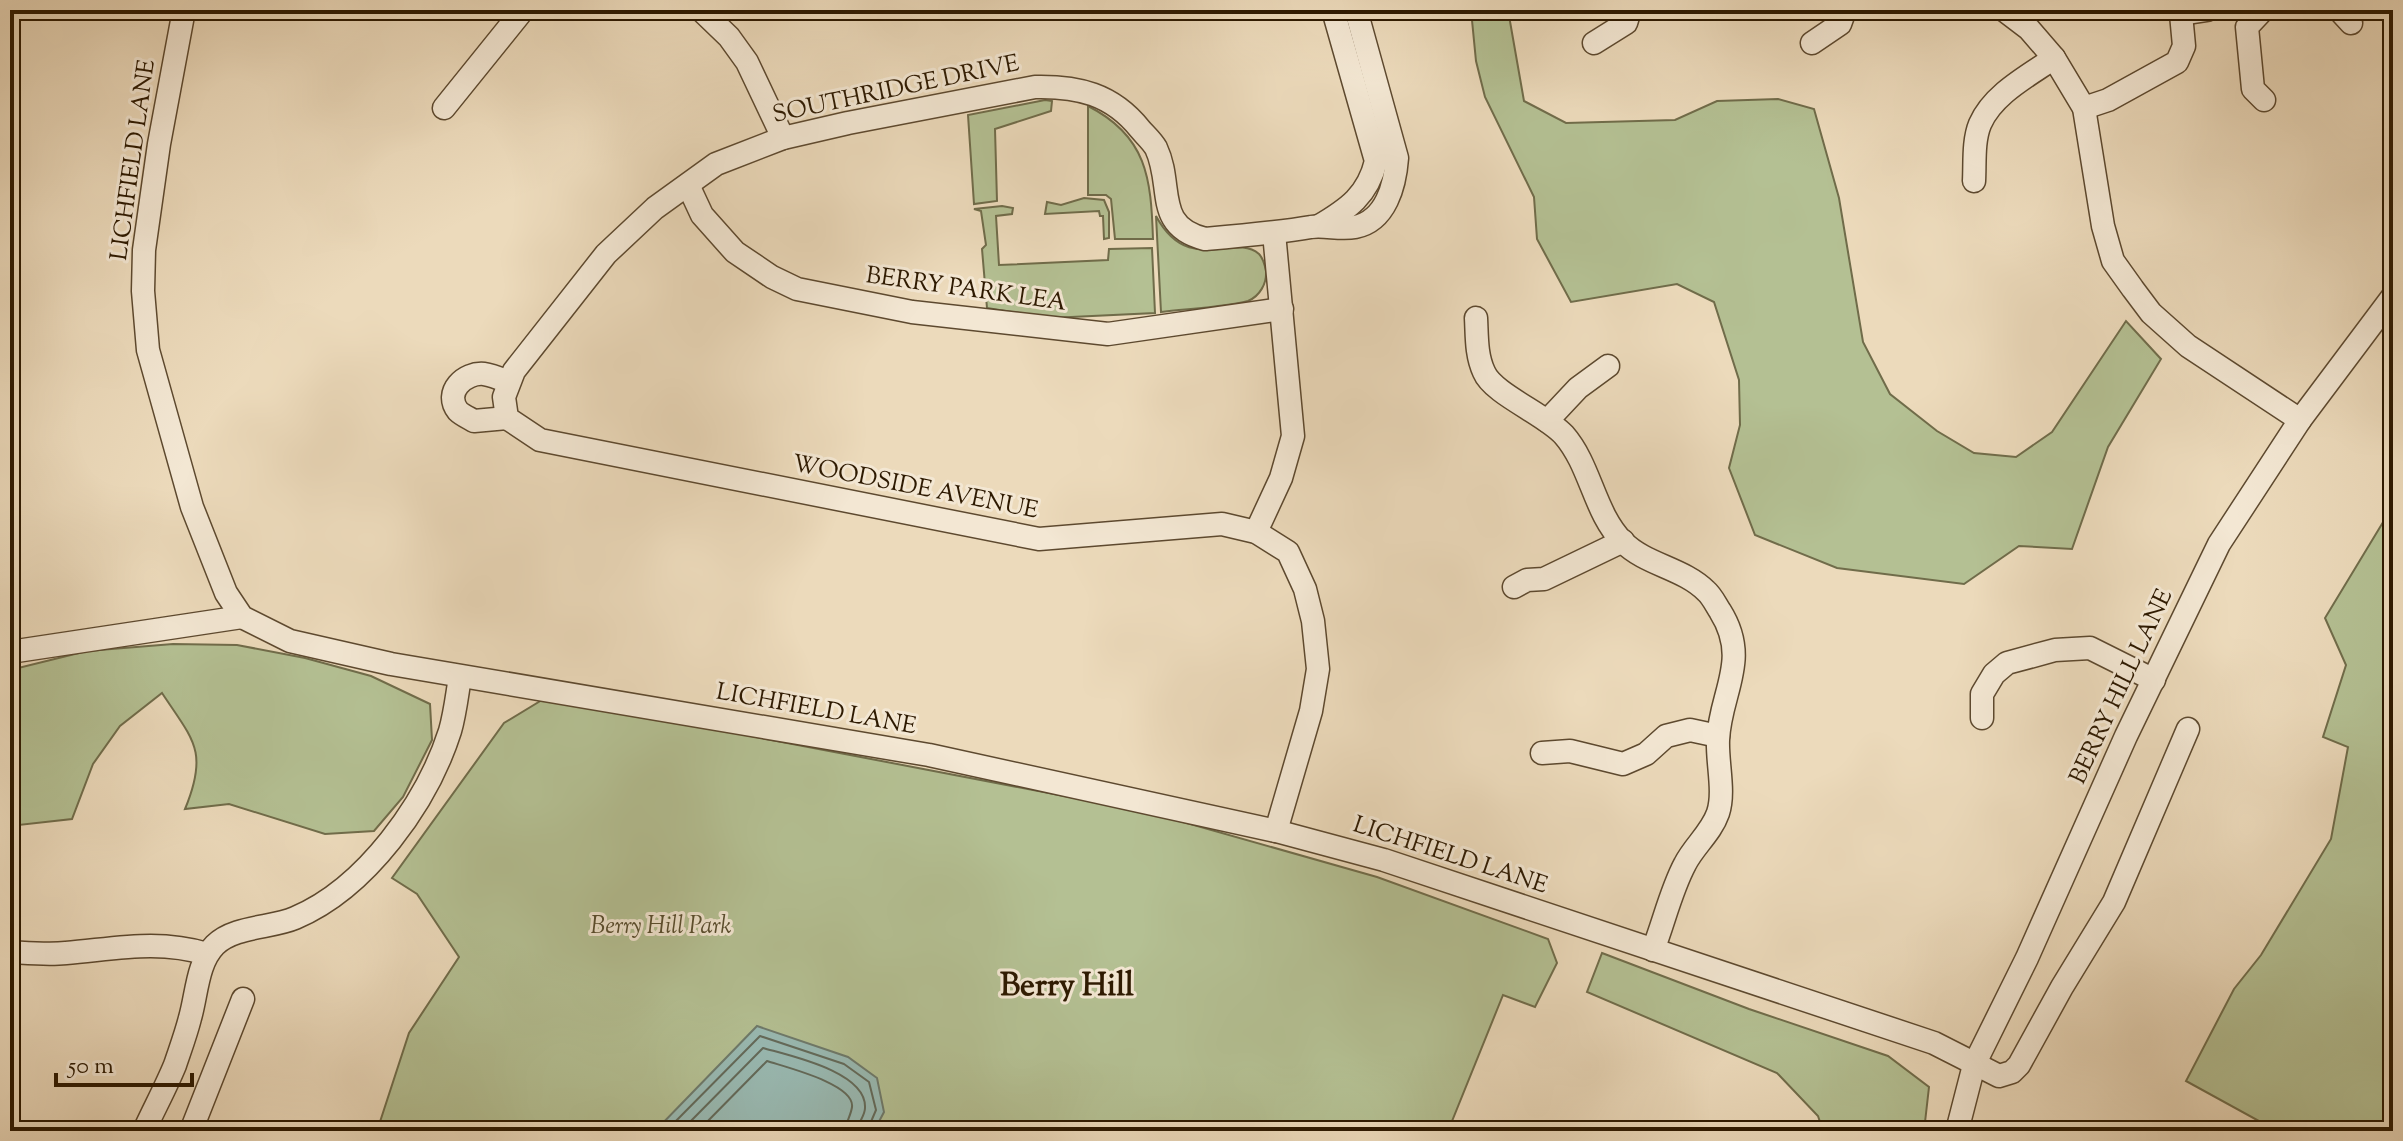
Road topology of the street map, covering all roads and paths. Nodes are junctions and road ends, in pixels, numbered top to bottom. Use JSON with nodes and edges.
{"nodes":[{"id":1,"x":184,"y":10,"type":"edge"},
{"id":2,"x":523,"y":10,"type":"edge"},
{"id":3,"x":701,"y":10,"type":"edge"},
{"id":4,"x":1333,"y":10,"type":"edge"},
{"id":5,"x":1356,"y":10,"type":"edge"},
{"id":6,"x":1630,"y":10,"type":"edge"},
{"id":7,"x":1845,"y":10,"type":"edge"},
{"id":8,"x":2004,"y":10,"type":"edge"},
{"id":9,"x":2207,"y":10,"type":"edge"},
{"id":10,"x":2263,"y":10,"type":"edge"},
{"id":11,"x":2180,"y":12,"type":"edge"},
{"id":12,"x":1594,"y":43,"type":"dead end"},
{"id":13,"x":1812,"y":43,"type":"dead end"},
{"id":14,"x":2054,"y":58,"type":"junction"},
{"id":15,"x":2264,"y":100,"type":"dead end"},
{"id":16,"x":444,"y":108,"type":"dead end"},
{"id":17,"x":2084,"y":108,"type":"junction"},
{"id":18,"x":783,"y":138,"type":"junction"},
{"id":19,"x":1974,"y":181,"type":"dead end"},
{"id":20,"x":688,"y":185,"type":"junction"},
{"id":21,"x":1318,"y":226,"type":"junction"},
{"id":22,"x":1274,"y":233,"type":"junction"},
{"id":23,"x":2393,"y":296,"type":"edge"},
{"id":24,"x":1282,"y":309,"type":"junction"},
{"id":25,"x":1476,"y":318,"type":"dead end"},
{"id":26,"x":1608,"y":366,"type":"dead end"},
{"id":27,"x":506,"y":399,"type":"joint"},
{"id":28,"x":2300,"y":420,"type":"junction"},
{"id":29,"x":1547,"y":421,"type":"junction"},
{"id":30,"x":1256,"y":532,"type":"junction"},
{"id":31,"x":1623,"y":541,"type":"junction"},
{"id":32,"x":1514,"y":587,"type":"dead end"},
{"id":33,"x":242,"y":617,"type":"junction"},
{"id":34,"x":10,"y":652,"type":"edge"},
{"id":35,"x":460,"y":677,"type":"junction"},
{"id":36,"x":2154,"y":680,"type":"junction"},
{"id":37,"x":1982,"y":718,"type":"dead end"},
{"id":38,"x":2188,"y":729,"type":"dead end"},
{"id":39,"x":1718,"y":736,"type":"junction"},
{"id":40,"x":1542,"y":753,"type":"dead end"},
{"id":41,"x":1276,"y":831,"type":"junction"},
{"id":42,"x":1653,"y":950,"type":"junction"},
{"id":43,"x":10,"y":952,"type":"edge"},
{"id":44,"x":207,"y":954,"type":"junction"},
{"id":45,"x":243,"y":999,"type":"dead end"},
{"id":46,"x":1974,"y":1065,"type":"junction"},
{"id":47,"x":144,"y":1131,"type":"edge"},
{"id":48,"x":191,"y":1131,"type":"edge"},
{"id":49,"x":1957,"y":1131,"type":"edge"}],
"edges":[{"from":1,"to":33,"type":"street","name":"LICHFIELD LANE"},
{"from":2,"to":16,"type":"street"},
{"from":3,"to":18,"type":"street"},
{"from":4,"to":21,"type":"street"},
{"from":5,"to":21,"type":"street"},
{"from":6,"to":12,"type":"street"},
{"from":7,"to":13,"type":"street"},
{"from":8,"to":14,"type":"street"},
{"from":9,"to":11,"type":"street"},
{"from":10,"to":15,"type":"street"},
{"from":11,"to":17,"type":"street"},
{"from":14,"to":17,"type":"street"},
{"from":14,"to":19,"type":"street"},
{"from":17,"to":28,"type":"street"},
{"from":18,"to":20,"type":"street","name":"SOUTHRIDGE DRIVE"},
{"from":18,"to":22,"type":"street","name":"SOUTHRIDGE DRIVE"},
{"from":20,"to":24,"type":"street","name":"BERRY PARK LEA"},
{"from":20,"to":27,"type":"street","name":"SOUTHRIDGE DRIVE"},
{"from":21,"to":22,"type":"street"},
{"from":22,"to":24,"type":"street"},
{"from":23,"to":28,"type":"street","name":"BERRY HILL LANE"},
{"from":24,"to":30,"type":"street"},
{"from":25,"to":29,"type":"street"},
{"from":26,"to":29,"type":"street"},
{"from":27,"to":30,"type":"street","name":"WOODSIDE AVENUE"},
{"from":28,"to":36,"type":"street","name":"BERRY HILL LANE"},
{"from":29,"to":31,"type":"street"},
{"from":30,"to":41,"type":"street","name":"WOODSIDE AVENUE"},
{"from":31,"to":32,"type":"street"},
{"from":31,"to":39,"type":"street"},
{"from":33,"to":34,"type":"street"},
{"from":33,"to":35,"type":"street","name":"LICHFIELD LANE"},
{"from":35,"to":41,"type":"street","name":"LICHFIELD LANE"},
{"from":35,"to":44,"type":"street"},
{"from":36,"to":37,"type":"street"},
{"from":36,"to":46,"type":"street","name":"BERRY HILL LANE"},
{"from":38,"to":46,"type":"street","name":"LICHFIELD LANE"},
{"from":39,"to":40,"type":"street"},
{"from":39,"to":42,"type":"street"},
{"from":41,"to":42,"type":"street","name":"LICHFIELD LANE"},
{"from":42,"to":46,"type":"street","name":"LICHFIELD LANE"},
{"from":43,"to":44,"type":"street"},
{"from":44,"to":47,"type":"street"},
{"from":45,"to":48,"type":"street"},
{"from":46,"to":49,"type":"street","name":"BERRY HILL LANE"}]}
